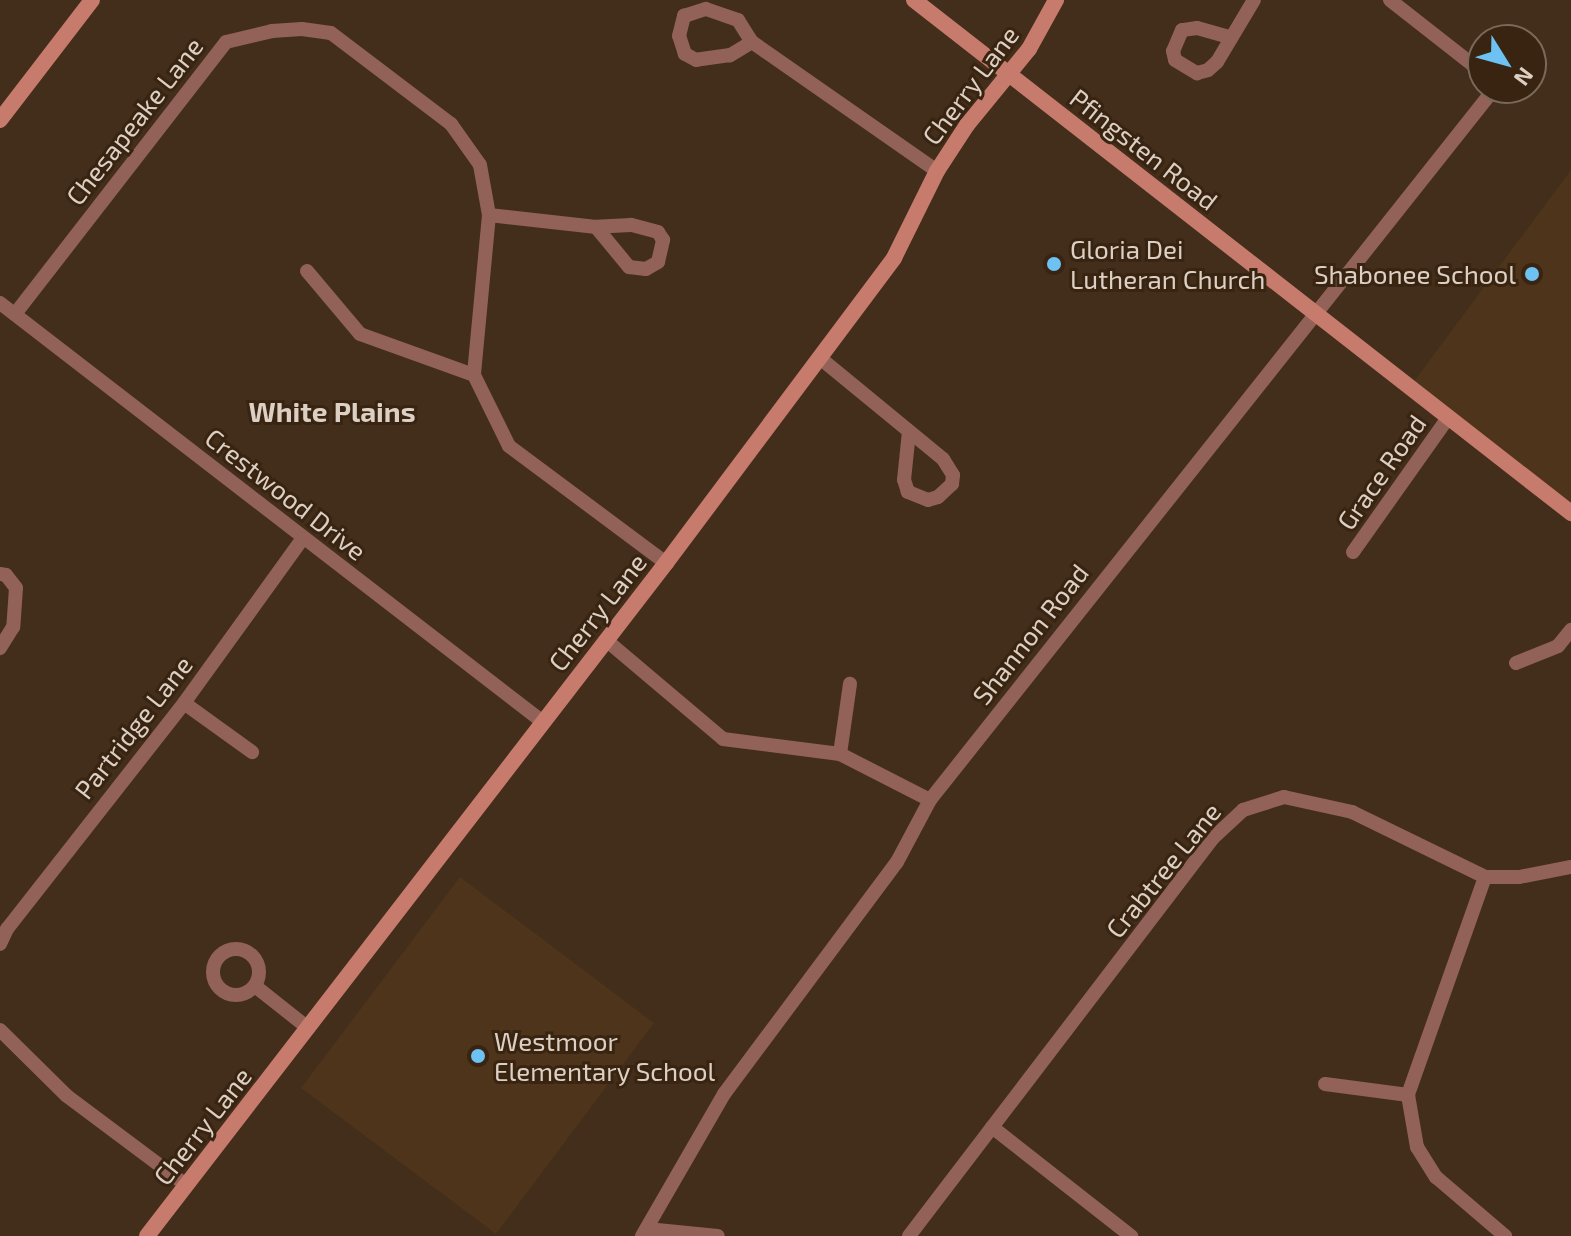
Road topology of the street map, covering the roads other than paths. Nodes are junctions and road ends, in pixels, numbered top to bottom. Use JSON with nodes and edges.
{"nodes":[{"id":1,"x":92,"y":0,"type":"edge"},
{"id":2,"x":914,"y":0,"type":"edge"},
{"id":3,"x":1056,"y":0,"type":"edge"},
{"id":4,"x":1254,"y":0,"type":"edge"},
{"id":5,"x":1390,"y":0,"type":"edge"},
{"id":6,"x":1229,"y":37,"type":"dead end"},
{"id":7,"x":752,"y":42,"type":"junction"},
{"id":8,"x":1467,"y":60,"type":"edge"},
{"id":9,"x":1009,"y":73,"type":"junction"},
{"id":10,"x":1482,"y":104,"type":"edge"},
{"id":11,"x":0,"y":120,"type":"edge"},
{"id":12,"x":937,"y":171,"type":"junction"},
{"id":13,"x":489,"y":215,"type":"junction"},
{"id":14,"x":596,"y":227,"type":"junction"},
{"id":15,"x":307,"y":271,"type":"dead end"},
{"id":16,"x":0,"y":303,"type":"edge"},
{"id":17,"x":15,"y":314,"type":"junction"},
{"id":18,"x":1313,"y":314,"type":"junction"},
{"id":19,"x":820,"y":358,"type":"junction"},
{"id":20,"x":474,"y":375,"type":"junction"},
{"id":21,"x":1448,"y":418,"type":"junction"},
{"id":22,"x":909,"y":432,"type":"junction"},
{"id":23,"x":1571,"y":513,"type":"edge"},
{"id":24,"x":303,"y":538,"type":"junction"},
{"id":25,"x":1353,"y":552,"type":"dead end"},
{"id":26,"x":666,"y":563,"type":"junction"},
{"id":27,"x":0,"y":574,"type":"edge"},
{"id":28,"x":1571,"y":630,"type":"edge"},
{"id":29,"x":606,"y":640,"type":"junction"},
{"id":30,"x":0,"y":648,"type":"edge"},
{"id":31,"x":1516,"y":663,"type":"dead end"},
{"id":32,"x":850,"y":684,"type":"dead end"},
{"id":33,"x":184,"y":703,"type":"junction"},
{"id":34,"x":543,"y":722,"type":"junction"},
{"id":35,"x":252,"y":752,"type":"dead end"},
{"id":36,"x":840,"y":754,"type":"junction"},
{"id":37,"x":930,"y":800,"type":"junction"},
{"id":38,"x":1571,"y":867,"type":"edge"},
{"id":39,"x":1485,"y":877,"type":"junction"},
{"id":40,"x":0,"y":944,"type":"edge"},
{"id":41,"x":255,"y":986,"type":"dead end"},
{"id":42,"x":308,"y":1028,"type":"junction"},
{"id":43,"x":0,"y":1030,"type":"edge"},
{"id":44,"x":1325,"y":1084,"type":"dead end"},
{"id":45,"x":1408,"y":1095,"type":"junction"},
{"id":46,"x":992,"y":1127,"type":"junction"},
{"id":47,"x":186,"y":1185,"type":"junction"},
{"id":48,"x":645,"y":1232,"type":"edge"},
{"id":49,"x":147,"y":1236,"type":"edge"},
{"id":50,"x":718,"y":1236,"type":"edge"},
{"id":51,"x":909,"y":1236,"type":"edge"},
{"id":52,"x":1131,"y":1236,"type":"edge"},
{"id":53,"x":1505,"y":1236,"type":"edge"}],
"edges":[{"from":1,"to":11,"type":"street"},
{"from":2,"to":9,"type":"street","name":"Pfingsten Road"},
{"from":3,"to":9,"type":"street","name":"Cherry Lane"},
{"from":4,"to":6,"type":"street"},
{"from":5,"to":8,"type":"street"},
{"from":7,"to":7,"type":"street"},
{"from":7,"to":12,"type":"street"},
{"from":9,"to":12,"type":"street","name":"Cherry Lane"},
{"from":9,"to":18,"type":"street","name":"Pfingsten Road"},
{"from":10,"to":18,"type":"street","name":"Shannon Road"},
{"from":12,"to":19,"type":"street","name":"Cherry Lane"},
{"from":13,"to":14,"type":"street"},
{"from":13,"to":17,"type":"street","name":"Chesapeake Lane"},
{"from":13,"to":20,"type":"street"},
{"from":14,"to":14,"type":"street"},
{"from":15,"to":20,"type":"street"},
{"from":16,"to":17,"type":"street","name":"Crestwood Drive"},
{"from":17,"to":24,"type":"street","name":"Crestwood Drive"},
{"from":18,"to":21,"type":"street","name":"Pfingsten Road"},
{"from":18,"to":37,"type":"street","name":"Shannon Road"},
{"from":19,"to":22,"type":"street"},
{"from":19,"to":26,"type":"street","name":"Cherry Lane"},
{"from":20,"to":26,"type":"street"},
{"from":21,"to":23,"type":"street","name":"Pfingsten Road"},
{"from":21,"to":25,"type":"street","name":"Grace Road"},
{"from":22,"to":22,"type":"street"},
{"from":24,"to":33,"type":"street","name":"Partridge Lane"},
{"from":24,"to":34,"type":"street","name":"Crestwood Drive"},
{"from":26,"to":29,"type":"street","name":"Cherry Lane"},
{"from":27,"to":30,"type":"street"},
{"from":28,"to":31,"type":"street"},
{"from":29,"to":34,"type":"street","name":"Cherry Lane"},
{"from":29,"to":36,"type":"street"},
{"from":32,"to":36,"type":"street"},
{"from":33,"to":35,"type":"street"},
{"from":33,"to":40,"type":"street","name":"Partridge Lane"},
{"from":34,"to":42,"type":"street","name":"Cherry Lane"},
{"from":36,"to":37,"type":"street"},
{"from":37,"to":48,"type":"street","name":"Shannon Road"},
{"from":38,"to":39,"type":"street","name":"Crabtree Lane"},
{"from":39,"to":45,"type":"street"},
{"from":39,"to":46,"type":"street","name":"Crabtree Lane"},
{"from":41,"to":42,"type":"street"},
{"from":42,"to":47,"type":"street","name":"Cherry Lane"},
{"from":43,"to":47,"type":"street"},
{"from":44,"to":45,"type":"street"},
{"from":45,"to":53,"type":"street"},
{"from":46,"to":51,"type":"street","name":"Crabtree Lane"},
{"from":46,"to":52,"type":"street"},
{"from":47,"to":49,"type":"street","name":"Cherry Lane"},
{"from":48,"to":50,"type":"street"}]}
